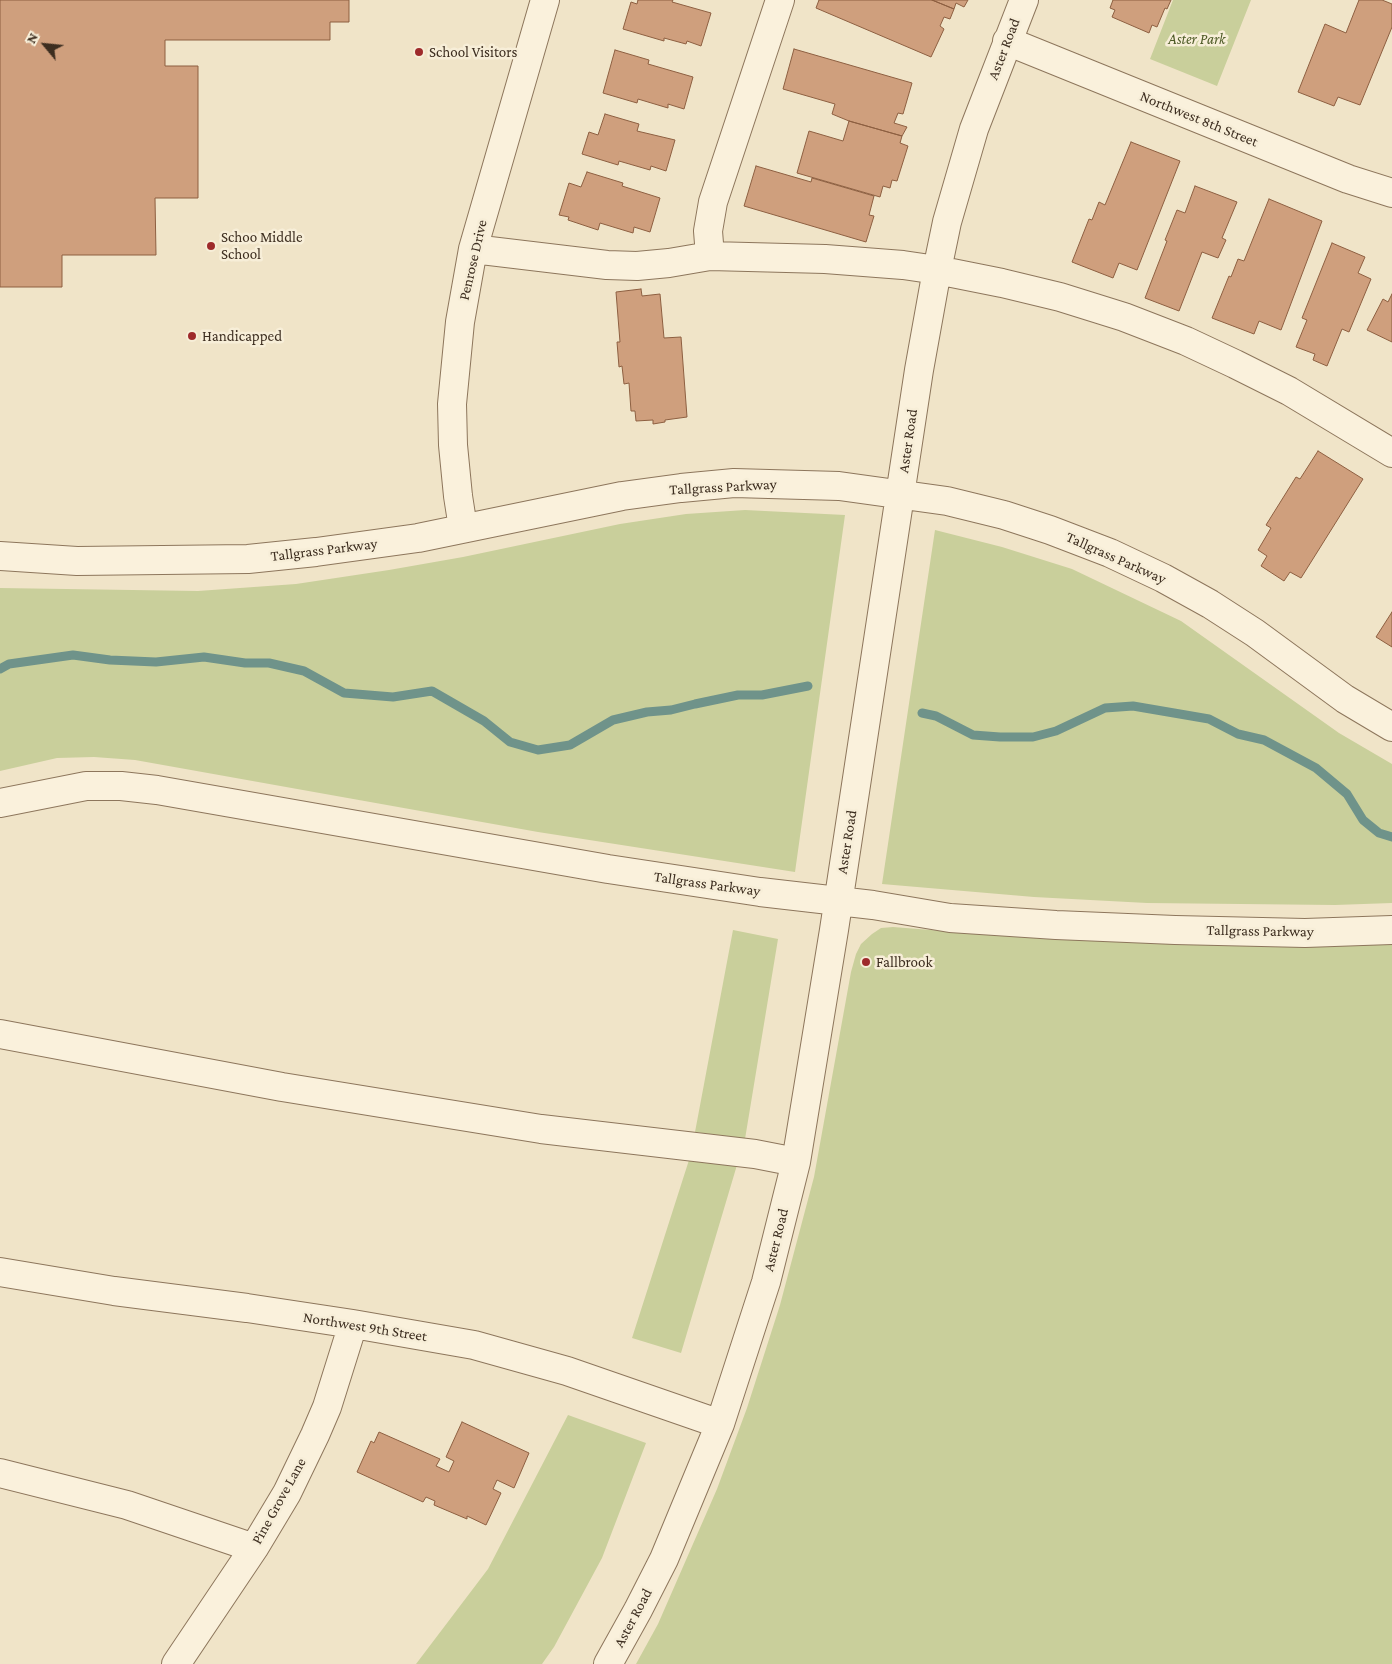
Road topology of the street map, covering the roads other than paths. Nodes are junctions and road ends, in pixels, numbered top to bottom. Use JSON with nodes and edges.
{"nodes":[{"id":1,"x":545,"y":0,"type":"edge"},
{"id":2,"x":780,"y":0,"type":"edge"},
{"id":3,"x":1024,"y":0,"type":"edge"},
{"id":4,"x":1008,"y":41,"type":"junction"},
{"id":5,"x":1392,"y":193,"type":"edge"},
{"id":6,"x":473,"y":249,"type":"junction"},
{"id":7,"x":710,"y":256,"type":"junction"},
{"id":8,"x":937,"y":270,"type":"junction"},
{"id":9,"x":1392,"y":453,"type":"edge"},
{"id":10,"x":901,"y":494,"type":"junction"},
{"id":11,"x":464,"y":528,"type":"junction"},
{"id":12,"x":0,"y":556,"type":"edge"},
{"id":13,"x":1392,"y":727,"type":"edge"},
{"id":14,"x":0,"y":803,"type":"edge"},
{"id":15,"x":838,"y":901,"type":"junction"},
{"id":16,"x":1392,"y":930,"type":"edge"},
{"id":17,"x":0,"y":1034,"type":"edge"},
{"id":18,"x":796,"y":1162,"type":"junction"},
{"id":19,"x":0,"y":1272,"type":"edge"},
{"id":20,"x":353,"y":1324,"type":"junction"},
{"id":21,"x":720,"y":1424,"type":"junction"},
{"id":22,"x":0,"y":1473,"type":"edge"},
{"id":23,"x":254,"y":1548,"type":"junction"},
{"id":24,"x":176,"y":1664,"type":"edge"},
{"id":25,"x":608,"y":1664,"type":"edge"}],
"edges":[{"from":1,"to":6,"type":"street","name":"Penrose Drive"},
{"from":2,"to":7,"type":"street"},
{"from":3,"to":4,"type":"street","name":"Aster Road"},
{"from":4,"to":5,"type":"street","name":"Northwest 8th Street"},
{"from":4,"to":8,"type":"street","name":"Aster Road"},
{"from":6,"to":7,"type":"street"},
{"from":6,"to":11,"type":"street","name":"Penrose Drive"},
{"from":7,"to":8,"type":"street"},
{"from":8,"to":9,"type":"street"},
{"from":8,"to":10,"type":"street","name":"Aster Road"},
{"from":10,"to":11,"type":"street","name":"Tallgrass Parkway"},
{"from":10,"to":13,"type":"street","name":"Tallgrass Parkway"},
{"from":10,"to":15,"type":"street","name":"Aster Road"},
{"from":11,"to":12,"type":"street","name":"Tallgrass Parkway"},
{"from":14,"to":15,"type":"street","name":"Tallgrass Parkway"},
{"from":15,"to":16,"type":"street","name":"Tallgrass Parkway"},
{"from":15,"to":18,"type":"street","name":"Aster Road"},
{"from":17,"to":18,"type":"street"},
{"from":18,"to":21,"type":"street","name":"Aster Road"},
{"from":19,"to":20,"type":"street","name":"Northwest 9th Street"},
{"from":20,"to":21,"type":"street","name":"Northwest 9th Street"},
{"from":20,"to":23,"type":"street","name":"Pine Grove Lane"},
{"from":21,"to":25,"type":"street","name":"Aster Road"},
{"from":22,"to":23,"type":"street"},
{"from":23,"to":24,"type":"street","name":"Pine Grove Lane"}]}
